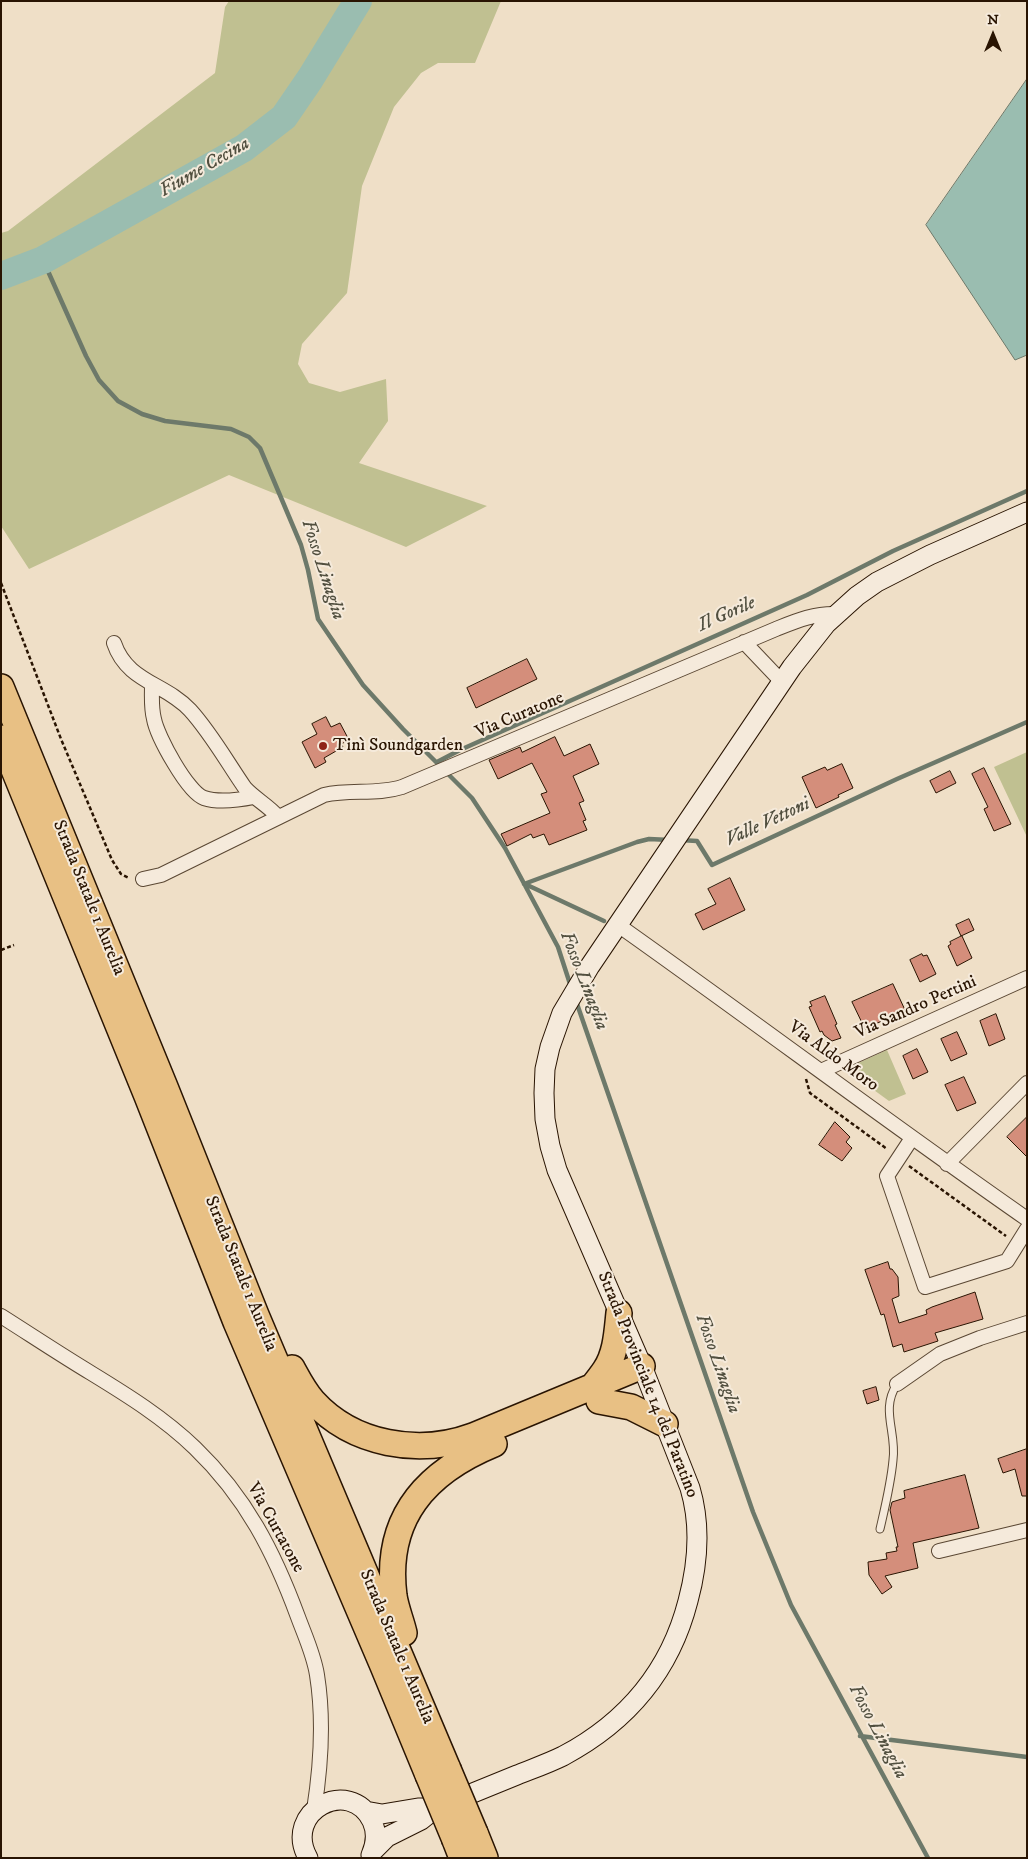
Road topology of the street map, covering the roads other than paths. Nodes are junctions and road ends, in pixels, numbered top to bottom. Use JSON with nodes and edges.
{"nodes":[{"id":1,"x":1027,"y":512,"type":"edge"},
{"id":2,"x":837,"y":614,"type":"junction"},
{"id":3,"x":744,"y":642,"type":"junction"},
{"id":4,"x":114,"y":643,"type":"dead end"},
{"id":5,"x":782,"y":682,"type":"junction"},
{"id":6,"x":152,"y":684,"type":"junction"},
{"id":7,"x":1,"y":687,"type":"edge"},
{"id":8,"x":1,"y":738,"type":"edge"},
{"id":9,"x":254,"y":797,"type":"junction"},
{"id":10,"x":278,"y":817,"type":"junction"},
{"id":11,"x":143,"y":879,"type":"road end"},
{"id":12,"x":618,"y":925,"type":"junction"},
{"id":13,"x":1027,"y":978,"type":"edge"},
{"id":14,"x":821,"y":1072,"type":"junction"},
{"id":15,"x":1027,"y":1083,"type":"edge"},
{"id":16,"x":912,"y":1138,"type":"junction"},
{"id":17,"x":947,"y":1164,"type":"junction"},
{"id":18,"x":1027,"y":1219,"type":"edge"},
{"id":19,"x":1027,"y":1229,"type":"edge"},
{"id":20,"x":619,"y":1313,"type":"junction"},
{"id":21,"x":256,"y":1315,"type":"junction"},
{"id":22,"x":1,"y":1316,"type":"edge"},
{"id":23,"x":1027,"y":1323,"type":"edge"},
{"id":24,"x":645,"y":1373,"type":"junction"},
{"id":25,"x":896,"y":1384,"type":"joint"},
{"id":26,"x":596,"y":1394,"type":"junction"},
{"id":27,"x":665,"y":1424,"type":"junction"},
{"id":28,"x":880,"y":1530,"type":"dead end"},
{"id":29,"x":1027,"y":1530,"type":"edge"},
{"id":30,"x":939,"y":1551,"type":"dead end"},
{"id":31,"x":402,"y":1660,"type":"junction"},
{"id":32,"x":438,"y":1772,"type":"junction"},
{"id":33,"x":436,"y":1808,"type":"junction"},
{"id":34,"x":314,"y":1810,"type":"junction"},
{"id":35,"x":365,"y":1811,"type":"junction"},
{"id":36,"x":302,"y":1839,"type":"junction"},
{"id":37,"x":464,"y":1843,"type":"edge"},
{"id":38,"x":371,"y":1854,"type":"edge"},
{"id":39,"x":292,"y":1858,"type":"edge"},
{"id":40,"x":308,"y":1858,"type":"edge"},
{"id":41,"x":485,"y":1858,"type":"edge"}],
"edges":[{"from":1,"to":2,"type":"main road","name":"Strada Provinciale 14 del Paratino"},
{"from":2,"to":3,"type":"street","name":"Via Curatone"},
{"from":2,"to":5,"type":"main road","name":"Strada Provinciale 14 del Paratino"},
{"from":3,"to":5,"type":"street"},
{"from":3,"to":10,"type":"street","name":"Via Curatone"},
{"from":4,"to":6,"type":"street"},
{"from":5,"to":12,"type":"main road","name":"Strada Provinciale 14 del Paratino"},
{"from":6,"to":9,"type":"street"},
{"from":6,"to":9,"type":"street"},
{"from":7,"to":21,"type":"highway","name":"Strada Statale 1 Aurelia"},
{"from":8,"to":32,"type":"highway","name":"Strada Statale 1 Aurelia"},
{"from":9,"to":10,"type":"street"},
{"from":10,"to":11,"type":"street","name":"Via Curatone"},
{"from":12,"to":14,"type":"street","name":"Via Aldo Moro"},
{"from":12,"to":20,"type":"main road","name":"Strada Provinciale 14 del Paratino"},
{"from":13,"to":14,"type":"street","name":"Via Sandro Pertini"},
{"from":14,"to":16,"type":"street","name":"Via Aldo Moro"},
{"from":15,"to":17,"type":"street"},
{"from":16,"to":17,"type":"street","name":"Via Aldo Moro"},
{"from":16,"to":19,"type":"street"},
{"from":17,"to":18,"type":"street","name":"Via Aldo Moro"},
{"from":20,"to":24,"type":"main road","name":"Strada Provinciale 14 del Paratino"},
{"from":20,"to":26,"type":"highway"},
{"from":21,"to":26,"type":"highway"},
{"from":21,"to":31,"type":"highway","name":"Strada Statale 1 Aurelia"},
{"from":22,"to":34,"type":"street","name":"Via Curtatone"},
{"from":23,"to":25,"type":"street"},
{"from":24,"to":26,"type":"highway"},
{"from":24,"to":27,"type":"main road","name":"Strada Provinciale 14 del Paratino"},
{"from":25,"to":28,"type":"lane"},
{"from":26,"to":27,"type":"highway"},
{"from":26,"to":31,"type":"highway"},
{"from":27,"to":33,"type":"main road","name":"Strada Provinciale 14 del Paratino"},
{"from":29,"to":30,"type":"street"},
{"from":31,"to":32,"type":"highway","name":"Strada Statale 1 Aurelia"},
{"from":32,"to":37,"type":"highway","name":"Strada Statale 1 Aurelia","bridge":true},
{"from":33,"to":35,"type":"main road","name":"Strada Provinciale 14 del Paratino"},
{"from":33,"to":38,"type":"main road","name":"Strada Provinciale 14 del Paratino"},
{"from":34,"to":35,"type":"main road","name":"Strada Provinciale 14 del Paratino"},
{"from":34,"to":36,"type":"main road"},
{"from":35,"to":38,"type":"main road","name":"Strada Provinciale 14 del Paratino"},
{"from":36,"to":39,"type":"main road"},
{"from":36,"to":40,"type":"main road"},
{"from":37,"to":41,"type":"highway","name":"Strada Statale 1 Aurelia"}]}
